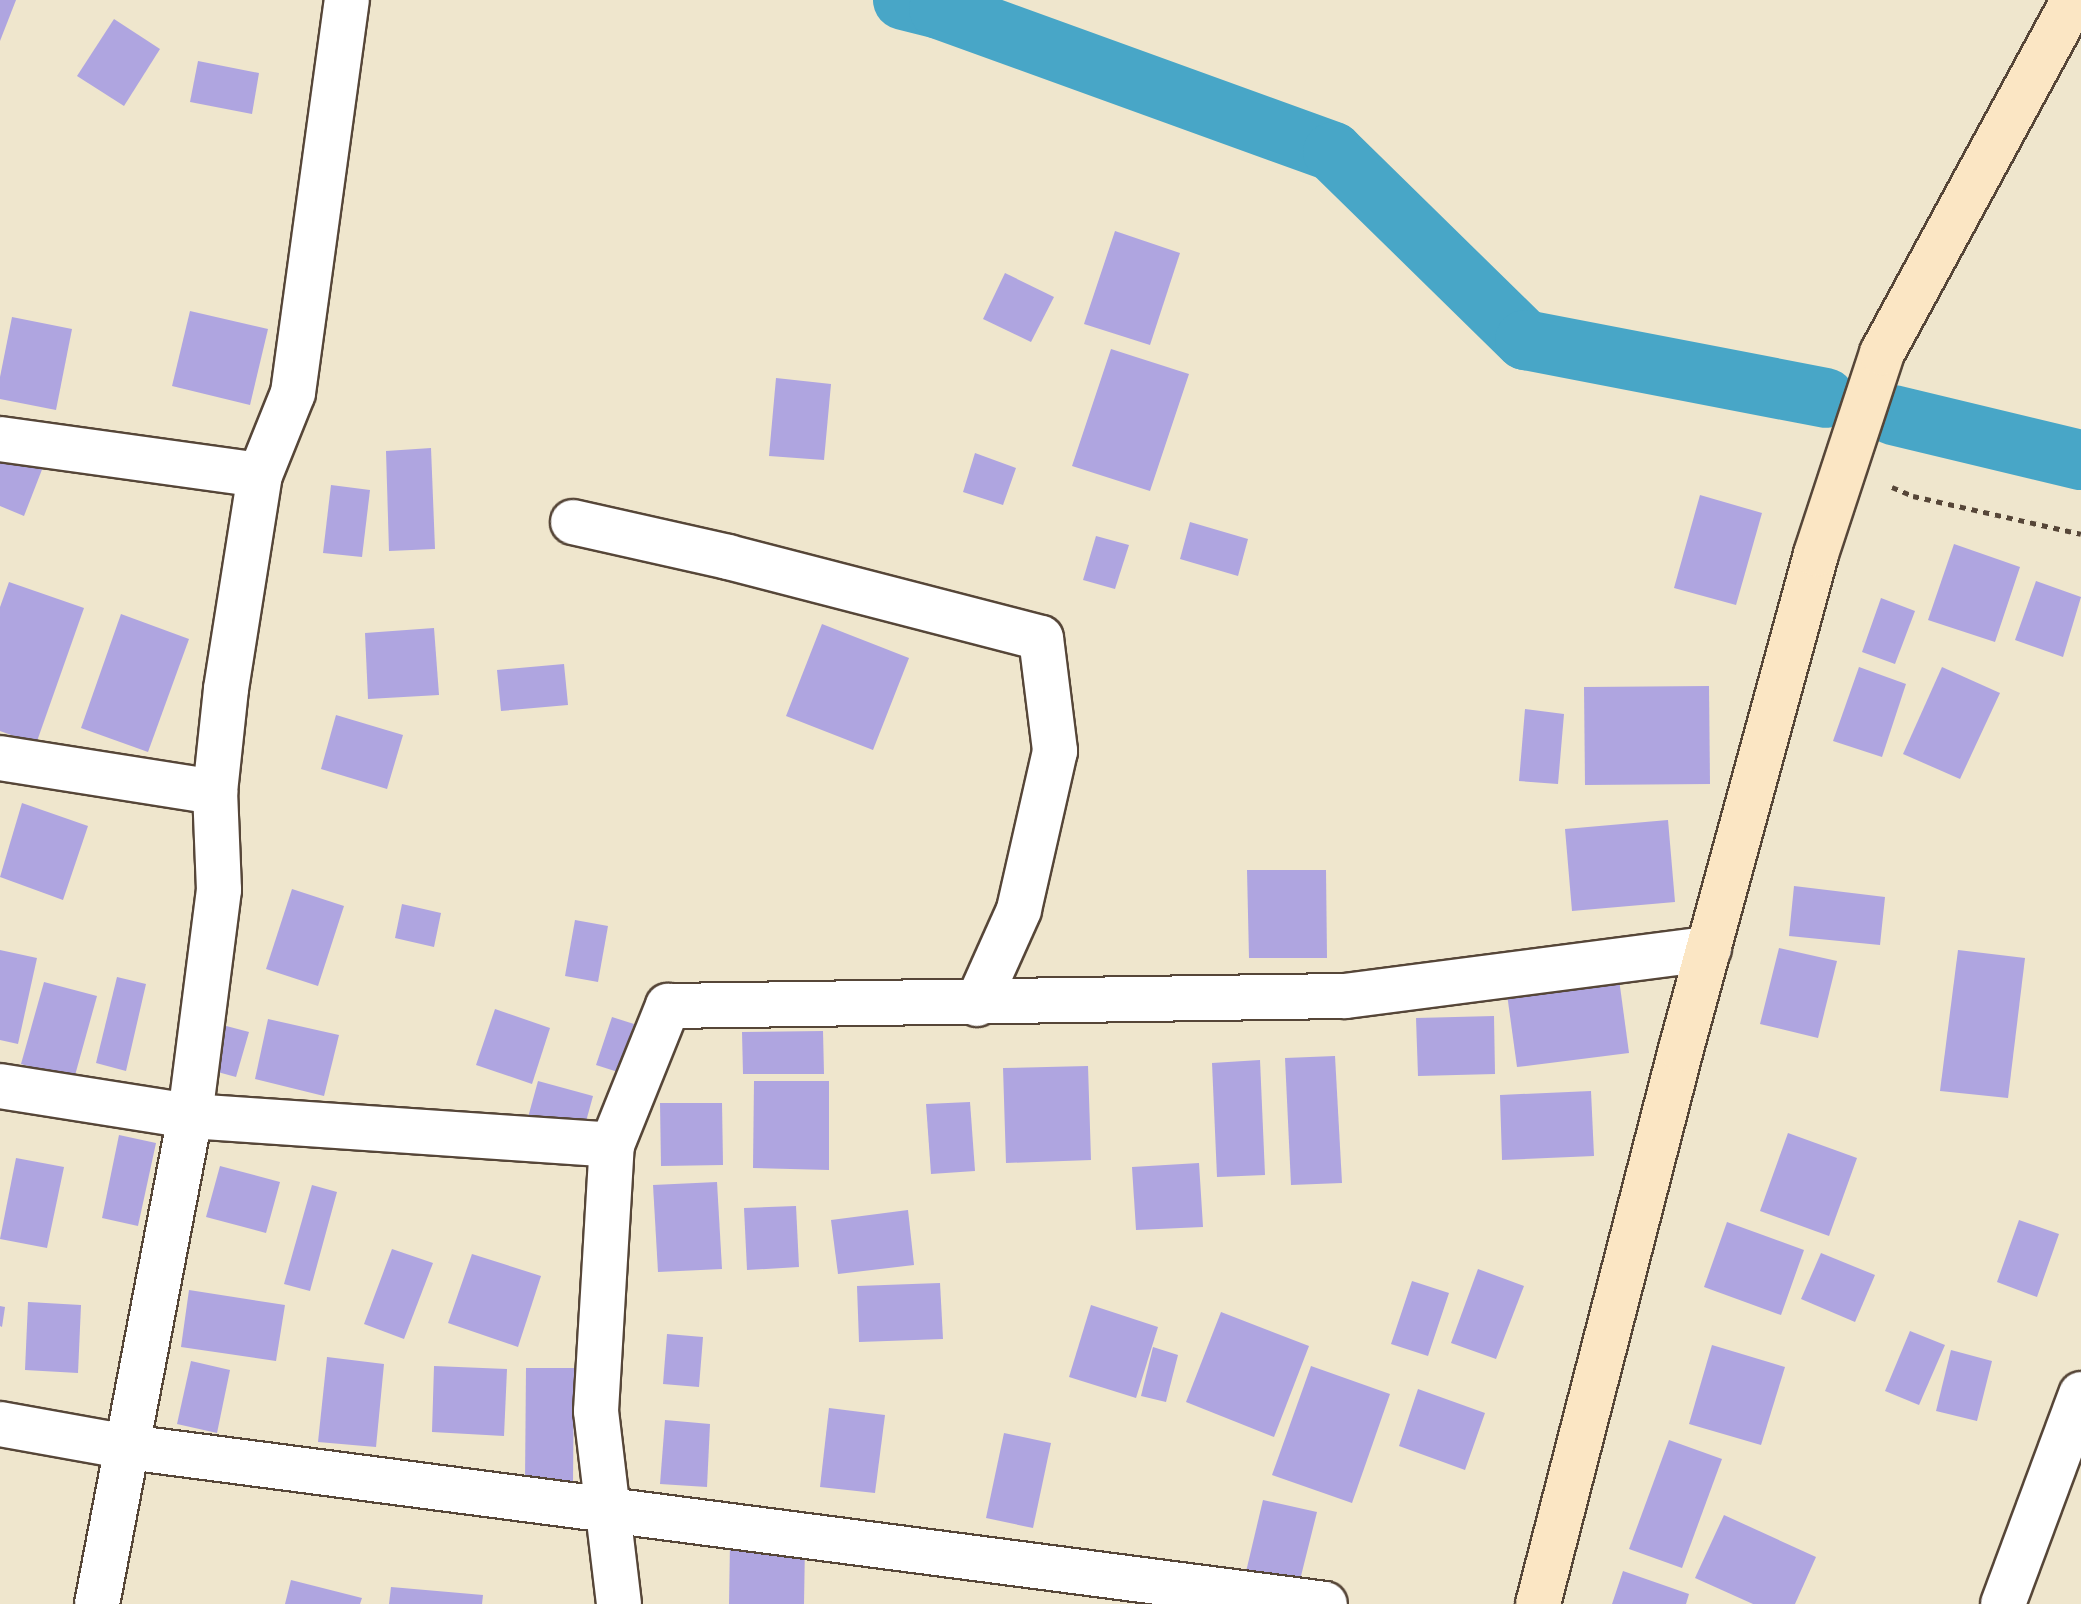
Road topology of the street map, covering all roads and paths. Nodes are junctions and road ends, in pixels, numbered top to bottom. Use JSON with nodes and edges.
{"nodes":[{"id":1,"x":347,"y":0,"type":"edge"},
{"id":2,"x":2074,"y":0,"type":"edge"},
{"id":3,"x":0,"y":439,"type":"edge"},
{"id":4,"x":1844,"y":467,"type":"junction"},
{"id":5,"x":260,"y":475,"type":"junction"},
{"id":6,"x":573,"y":522,"type":"dead end"},
{"id":7,"x":2081,"y":534,"type":"edge"},
{"id":8,"x":0,"y":758,"type":"edge"},
{"id":9,"x":215,"y":792,"type":"junction"},
{"id":10,"x":1709,"y":949,"type":"junction"},
{"id":11,"x":977,"y":1004,"type":"junction"},
{"id":12,"x":0,"y":1086,"type":"edge"},
{"id":13,"x":190,"y":1116,"type":"junction"},
{"id":14,"x":612,"y":1145,"type":"junction"},
{"id":15,"x":2081,"y":1394,"type":"edge"},
{"id":16,"x":0,"y":1424,"type":"edge"},
{"id":17,"x":128,"y":1447,"type":"junction"},
{"id":18,"x":608,"y":1510,"type":"junction"},
{"id":19,"x":97,"y":1604,"type":"edge"},
{"id":20,"x":619,"y":1604,"type":"edge"},
{"id":21,"x":1325,"y":1604,"type":"edge"},
{"id":22,"x":1538,"y":1604,"type":"edge"},
{"id":23,"x":2003,"y":1604,"type":"edge"}],
"edges":[{"from":1,"to":5,"type":"street"},
{"from":2,"to":4,"type":"street"},
{"from":3,"to":5,"type":"street"},
{"from":4,"to":7,"type":"path"},
{"from":4,"to":10,"type":"street"},
{"from":5,"to":9,"type":"street"},
{"from":6,"to":11,"type":"street"},
{"from":8,"to":9,"type":"street"},
{"from":9,"to":13,"type":"street"},
{"from":10,"to":11,"type":"street"},
{"from":10,"to":22,"type":"street"},
{"from":11,"to":14,"type":"street"},
{"from":12,"to":13,"type":"street"},
{"from":13,"to":14,"type":"street"},
{"from":13,"to":17,"type":"street"},
{"from":14,"to":18,"type":"street"},
{"from":15,"to":23,"type":"street"},
{"from":16,"to":17,"type":"street"},
{"from":17,"to":18,"type":"street"},
{"from":17,"to":19,"type":"street"},
{"from":18,"to":20,"type":"street"},
{"from":18,"to":21,"type":"street"}]}
